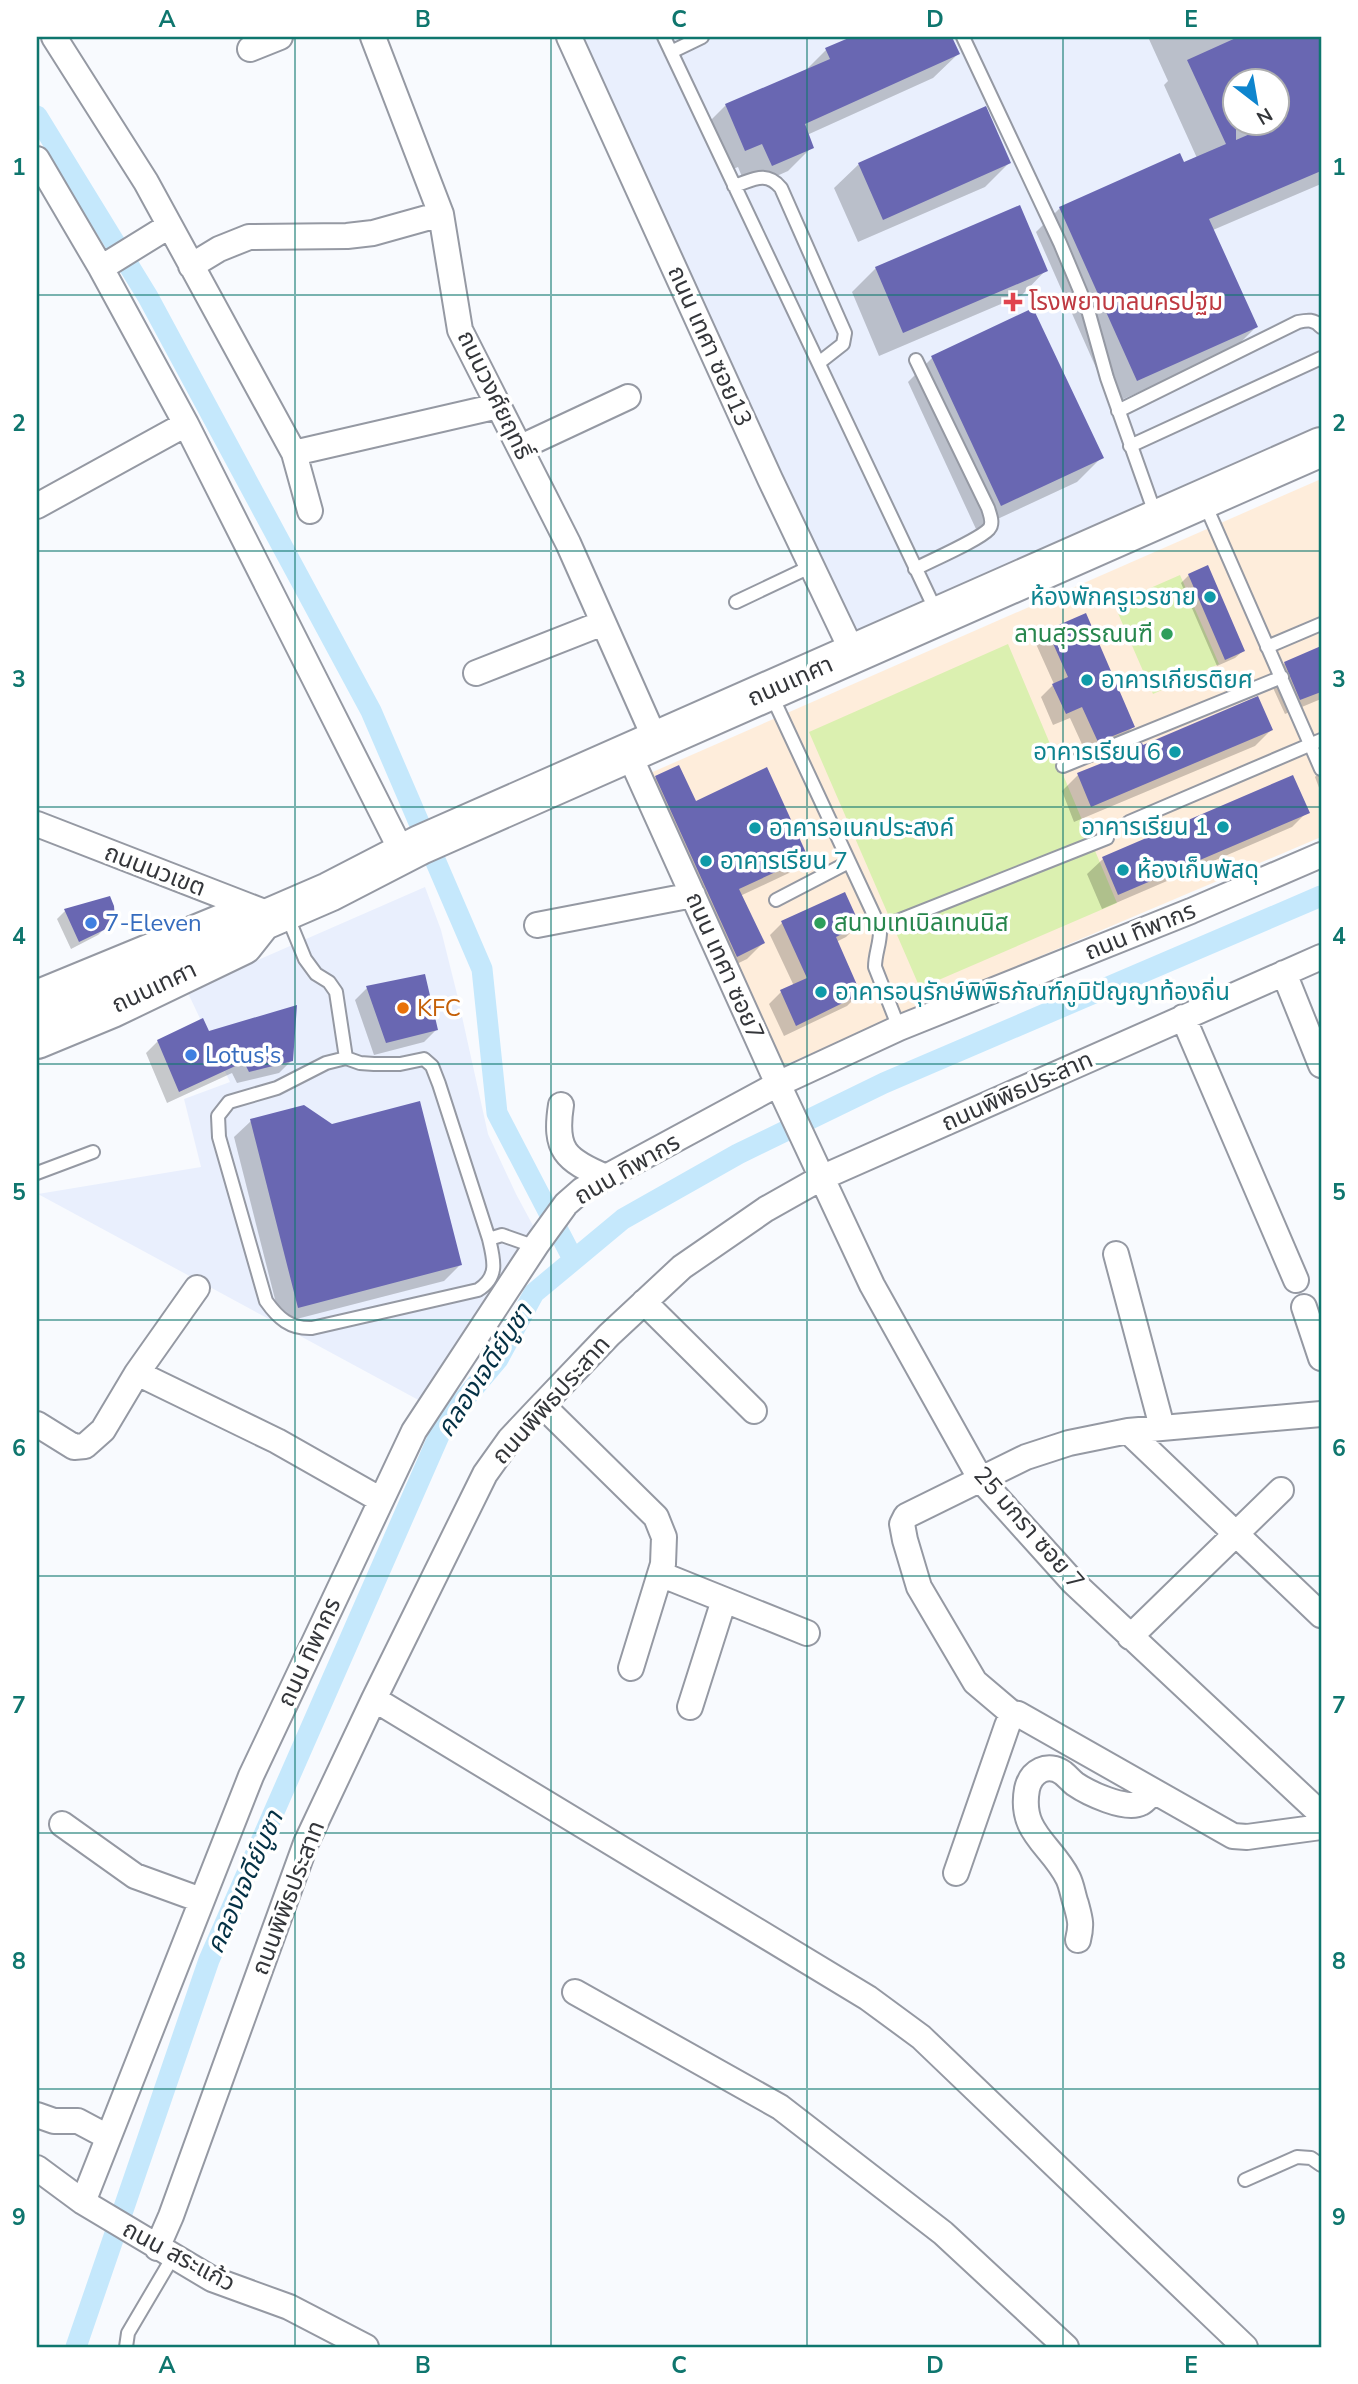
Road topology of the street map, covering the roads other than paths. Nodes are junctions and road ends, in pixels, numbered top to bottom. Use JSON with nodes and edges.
{"nodes":[{"id":1,"x":54,"y":37,"type":"edge"},
{"id":2,"x":280,"y":37,"type":"edge"},
{"id":3,"x":373,"y":37,"type":"edge"},
{"id":4,"x":569,"y":37,"type":"edge"},
{"id":5,"x":664,"y":37,"type":"edge"},
{"id":6,"x":702,"y":37,"type":"edge"},
{"id":7,"x":963,"y":37,"type":"edge"},
{"id":8,"x":250,"y":49,"type":"dead end"},
{"id":9,"x":671,"y":52,"type":"junction"},
{"id":10,"x":37,"y":159,"type":"edge"},
{"id":11,"x":734,"y":186,"type":"junction"},
{"id":12,"x":441,"y":214,"type":"junction"},
{"id":13,"x":169,"y":226,"type":"junction"},
{"id":14,"x":191,"y":265,"type":"junction"},
{"id":15,"x":103,"y":266,"type":"junction"},
{"id":16,"x":1321,"y":327,"type":"edge"},
{"id":17,"x":1321,"y":358,"type":"edge"},
{"id":18,"x":916,"y":360,"type":"dead end"},
{"id":19,"x":820,"y":362,"type":"junction"},
{"id":20,"x":628,"y":397,"type":"dead end"},
{"id":21,"x":498,"y":406,"type":"junction"},
{"id":22,"x":1118,"y":411,"type":"junction"},
{"id":23,"x":186,"y":424,"type":"junction"},
{"id":24,"x":1130,"y":446,"type":"junction"},
{"id":25,"x":521,"y":447,"type":"junction"},
{"id":26,"x":1321,"y":447,"type":"edge"},
{"id":27,"x":294,"y":453,"type":"junction"},
{"id":28,"x":1203,"y":499,"type":"junction"},
{"id":29,"x":37,"y":506,"type":"edge"},
{"id":30,"x":310,"y":511,"type":"dead end"},
{"id":31,"x":1157,"y":519,"type":"junction"},
{"id":32,"x":812,"y":566,"type":"junction"},
{"id":33,"x":915,"y":569,"type":"junction"},
{"id":34,"x":736,"y":602,"type":"dead end"},
{"id":35,"x":938,"y":615,"type":"junction"},
{"id":36,"x":603,"y":623,"type":"junction"},
{"id":37,"x":1321,"y":624,"type":"edge"},
{"id":38,"x":1267,"y":647,"type":"junction"},
{"id":39,"x":853,"y":653,"type":"junction"},
{"id":40,"x":476,"y":673,"type":"dead end"},
{"id":41,"x":1282,"y":677,"type":"junction"},
{"id":42,"x":770,"y":690,"type":"junction"},
{"id":43,"x":1316,"y":742,"type":"edge"},
{"id":44,"x":643,"y":747,"type":"junction"},
{"id":45,"x":1063,"y":766,"type":"dead end"},
{"id":46,"x":1321,"y":769,"type":"edge"},
{"id":47,"x":1129,"y":822,"type":"dead end"},
{"id":48,"x":37,"y":824,"type":"edge"},
{"id":49,"x":1107,"y":838,"type":"dead end"},
{"id":50,"x":411,"y":850,"type":"junction"},
{"id":51,"x":1321,"y":855,"type":"edge"},
{"id":52,"x":849,"y":862,"type":"junction"},
{"id":53,"x":693,"y":895,"type":"junction"},
{"id":54,"x":776,"y":900,"type":"dead end"},
{"id":55,"x":274,"y":916,"type":"junction"},
{"id":56,"x":537,"y":925,"type":"dead end"},
{"id":57,"x":880,"y":928,"type":"junction"},
{"id":58,"x":1321,"y":957,"type":"edge"},
{"id":59,"x":1284,"y":973,"type":"junction"},
{"id":60,"x":37,"y":1000,"type":"edge"},
{"id":61,"x":1182,"y":1017,"type":"junction"},
{"id":62,"x":899,"y":1028,"type":"junction"},
{"id":63,"x":37,"y":1039,"type":"edge"},
{"id":64,"x":345,"y":1058,"type":"junction"},
{"id":65,"x":1321,"y":1065,"type":"edge"},
{"id":66,"x":782,"y":1093,"type":"junction"},
{"id":67,"x":561,"y":1105,"type":"dead end"},
{"id":68,"x":93,"y":1152,"type":"dead end"},
{"id":69,"x":818,"y":1169,"type":"junction"},
{"id":70,"x":37,"y":1173,"type":"edge"},
{"id":71,"x":606,"y":1177,"type":"junction"},
{"id":72,"x":489,"y":1239,"type":"junction"},
{"id":73,"x":536,"y":1245,"type":"junction"},
{"id":74,"x":1116,"y":1254,"type":"dead end"},
{"id":75,"x":1296,"y":1280,"type":"dead end"},
{"id":76,"x":197,"y":1288,"type":"dead end"},
{"id":77,"x":643,"y":1302,"type":"junction"},
{"id":78,"x":1304,"y":1307,"type":"dead end"},
{"id":79,"x":1321,"y":1358,"type":"edge"},
{"id":80,"x":137,"y":1373,"type":"junction"},
{"id":81,"x":542,"y":1405,"type":"junction"},
{"id":82,"x":754,"y":1411,"type":"dead end"},
{"id":83,"x":1321,"y":1414,"type":"edge"},
{"id":84,"x":37,"y":1424,"type":"edge"},
{"id":85,"x":1162,"y":1427,"type":"junction"},
{"id":86,"x":1128,"y":1431,"type":"junction"},
{"id":87,"x":981,"y":1480,"type":"junction"},
{"id":88,"x":1280,"y":1490,"type":"dead end"},
{"id":89,"x":381,"y":1500,"type":"junction"},
{"id":90,"x":1236,"y":1533,"type":"junction"},
{"id":91,"x":660,"y":1574,"type":"junction"},
{"id":92,"x":724,"y":1600,"type":"junction"},
{"id":93,"x":1321,"y":1615,"type":"edge"},
{"id":94,"x":807,"y":1633,"type":"dead end"},
{"id":95,"x":1130,"y":1637,"type":"junction"},
{"id":96,"x":631,"y":1668,"type":"dead end"},
{"id":97,"x":374,"y":1699,"type":"junction"},
{"id":98,"x":690,"y":1707,"type":"dead end"},
{"id":99,"x":1014,"y":1715,"type":"junction"},
{"id":100,"x":1153,"y":1792,"type":"junction"},
{"id":101,"x":1321,"y":1814,"type":"edge"},
{"id":102,"x":62,"y":1824,"type":"dead end"},
{"id":103,"x":1321,"y":1827,"type":"edge"},
{"id":104,"x":956,"y":1873,"type":"dead end"},
{"id":105,"x":201,"y":1900,"type":"junction"},
{"id":106,"x":1078,"y":1940,"type":"dead end"},
{"id":107,"x":575,"y":1992,"type":"dead end"},
{"id":108,"x":37,"y":2115,"type":"edge"},
{"id":109,"x":108,"y":2137,"type":"junction"},
{"id":110,"x":1321,"y":2165,"type":"edge"},
{"id":111,"x":37,"y":2168,"type":"edge"},
{"id":112,"x":1245,"y":2180,"type":"dead end"},
{"id":113,"x":90,"y":2206,"type":"junction"},
{"id":114,"x":158,"y":2247,"type":"junction"},
{"id":115,"x":126,"y":2347,"type":"edge"},
{"id":116,"x":366,"y":2347,"type":"edge"},
{"id":117,"x":1066,"y":2347,"type":"edge"},
{"id":118,"x":1245,"y":2347,"type":"edge"}],
"edges":[{"from":1,"to":13,"type":"street"},
{"from":2,"to":8,"type":"street"},
{"from":3,"to":12,"type":"street","name":"ถนนวงศ์ยฤทธิ์"},
{"from":4,"to":32,"type":"street","name":"ถนน เทศา ซอย13"},
{"from":5,"to":9,"type":"lane"},
{"from":6,"to":9,"type":"lane"},
{"from":7,"to":22,"type":"lane"},
{"from":9,"to":11,"type":"lane"},
{"from":10,"to":15,"type":"street"},
{"from":11,"to":19,"type":"lane"},
{"from":11,"to":19,"type":"lane"},
{"from":12,"to":14,"type":"street"},
{"from":12,"to":21,"type":"street","name":"ถนนวงศ์ยฤทธิ์"},
{"from":13,"to":14,"type":"street"},
{"from":13,"to":15,"type":"street"},
{"from":14,"to":27,"type":"street"},
{"from":15,"to":23,"type":"street"},
{"from":16,"to":22,"type":"lane"},
{"from":17,"to":24,"type":"lane"},
{"from":18,"to":33,"type":"lane"},
{"from":19,"to":33,"type":"lane"},
{"from":20,"to":25,"type":"street"},
{"from":21,"to":25,"type":"street","name":"ถนนวงศ์ยฤทธิ์"},
{"from":21,"to":27,"type":"street"},
{"from":22,"to":24,"type":"lane"},
{"from":23,"to":29,"type":"street"},
{"from":23,"to":50,"type":"street"},
{"from":24,"to":31,"type":"lane"},
{"from":25,"to":36,"type":"street","name":"ถนนวงศ์ยฤทธิ์"},
{"from":26,"to":28,"type":"main road","name":"ถนนเทศา"},
{"from":27,"to":30,"type":"street"},
{"from":28,"to":31,"type":"main road","name":"ถนนเทศา"},
{"from":28,"to":38,"type":"lane"},
{"from":31,"to":35,"type":"main road","name":"ถนนเทศา"},
{"from":32,"to":34,"type":"lane"},
{"from":32,"to":39,"type":"street","name":"ถนน เทศา ซอย13"},
{"from":33,"to":35,"type":"lane"},
{"from":35,"to":39,"type":"main road","name":"ถนนเทศา"},
{"from":36,"to":40,"type":"street"},
{"from":36,"to":44,"type":"street","name":"ถนนวงศ์ยฤทธิ์"},
{"from":37,"to":38,"type":"lane"},
{"from":38,"to":41,"type":"lane"},
{"from":39,"to":42,"type":"main road","name":"ถนนเทศา"},
{"from":41,"to":43,"type":"lane"},
{"from":41,"to":45,"type":"lane"},
{"from":42,"to":44,"type":"main road","name":"ถนนเทศา"},
{"from":42,"to":52,"type":"lane"},
{"from":43,"to":46,"type":"lane"},
{"from":43,"to":47,"type":"lane"},
{"from":44,"to":50,"type":"main road","name":"ถนนเทศา"},
{"from":44,"to":53,"type":"street","name":"ถนน เทศา ซอย7"},
{"from":48,"to":55,"type":"street","name":"ถนนนวเขต"},
{"from":49,"to":57,"type":"lane"},
{"from":50,"to":55,"type":"main road","name":"ถนนเทศา"},
{"from":51,"to":62,"type":"street","name":"ถนน ทิพากร"},
{"from":52,"to":54,"type":"lane"},
{"from":52,"to":57,"type":"lane"},
{"from":53,"to":56,"type":"street"},
{"from":53,"to":66,"type":"street","name":"ถนน เทศา ซอย7"},
{"from":55,"to":60,"type":"main road","name":"ถนนเทศา"},
{"from":55,"to":63,"type":"main road","name":"ถนนเทศา"},
{"from":55,"to":64,"type":"lane"},
{"from":57,"to":62,"type":"lane"},
{"from":58,"to":59,"type":"street","name":"ถนนพิพิธประสาท"},
{"from":59,"to":61,"type":"street","name":"ถนนพิพิธประสาท"},
{"from":59,"to":65,"type":"street"},
{"from":61,"to":69,"type":"street","name":"ถนนพิพิธประสาท"},
{"from":61,"to":75,"type":"street"},
{"from":62,"to":66,"type":"street","name":"ถนน ทิพากร"},
{"from":64,"to":72,"type":"lane"},
{"from":64,"to":72,"type":"lane"},
{"from":66,"to":69,"type":"street","name":"ถนน เทศา ซอย7"},
{"from":66,"to":71,"type":"street","name":"ถนน ทิพากร"},
{"from":67,"to":71,"type":"street"},
{"from":68,"to":70,"type":"lane"},
{"from":69,"to":77,"type":"street","name":"ถนนพิพิธประสาท"},
{"from":69,"to":87,"type":"street","name":"25 มกรา ซอย 7"},
{"from":71,"to":73,"type":"street","name":"ถนน ทิพากร"},
{"from":72,"to":73,"type":"lane"},
{"from":73,"to":89,"type":"street","name":"ถนน ทิพากร"},
{"from":74,"to":85,"type":"street"},
{"from":76,"to":80,"type":"street"},
{"from":77,"to":81,"type":"street","name":"ถนนพิพิธประสาท"},
{"from":77,"to":82,"type":"street"},
{"from":78,"to":79,"type":"street"},
{"from":80,"to":84,"type":"street"},
{"from":80,"to":89,"type":"street"},
{"from":81,"to":91,"type":"street"},
{"from":81,"to":97,"type":"street","name":"ถนนพิพิธประสาท"},
{"from":83,"to":85,"type":"street"},
{"from":85,"to":86,"type":"street"},
{"from":86,"to":87,"type":"street"},
{"from":86,"to":90,"type":"street"},
{"from":87,"to":95,"type":"street","name":"25 มกรา ซอย 7"},
{"from":87,"to":99,"type":"street"},
{"from":88,"to":90,"type":"street"},
{"from":89,"to":105,"type":"street","name":"ถนน ทิพากร"},
{"from":90,"to":93,"type":"street"},
{"from":90,"to":95,"type":"street"},
{"from":91,"to":92,"type":"street"},
{"from":91,"to":96,"type":"street"},
{"from":92,"to":94,"type":"street"},
{"from":92,"to":98,"type":"street"},
{"from":95,"to":101,"type":"street","name":"25 มกรา ซอย 7"},
{"from":97,"to":114,"type":"street","name":"ถนนพิพิธประสาท"},
{"from":97,"to":118,"type":"street"},
{"from":99,"to":100,"type":"street"},
{"from":99,"to":104,"type":"street"},
{"from":100,"to":103,"type":"street"},
{"from":100,"to":106,"type":"street"},
{"from":102,"to":105,"type":"street"},
{"from":105,"to":109,"type":"street","name":"ถนน ทิพากร"},
{"from":107,"to":117,"type":"street"},
{"from":108,"to":109,"type":"street"},
{"from":109,"to":113,"type":"street","name":"ถนน ทิพากร"},
{"from":110,"to":112,"type":"lane"},
{"from":111,"to":113,"type":"street","name":"ถนน สระแก้ว"},
{"from":113,"to":114,"type":"street","name":"ถนน สระแก้ว"},
{"from":114,"to":115,"type":"lane"},
{"from":114,"to":116,"type":"street","name":"ถนน สระแก้ว"}]}
